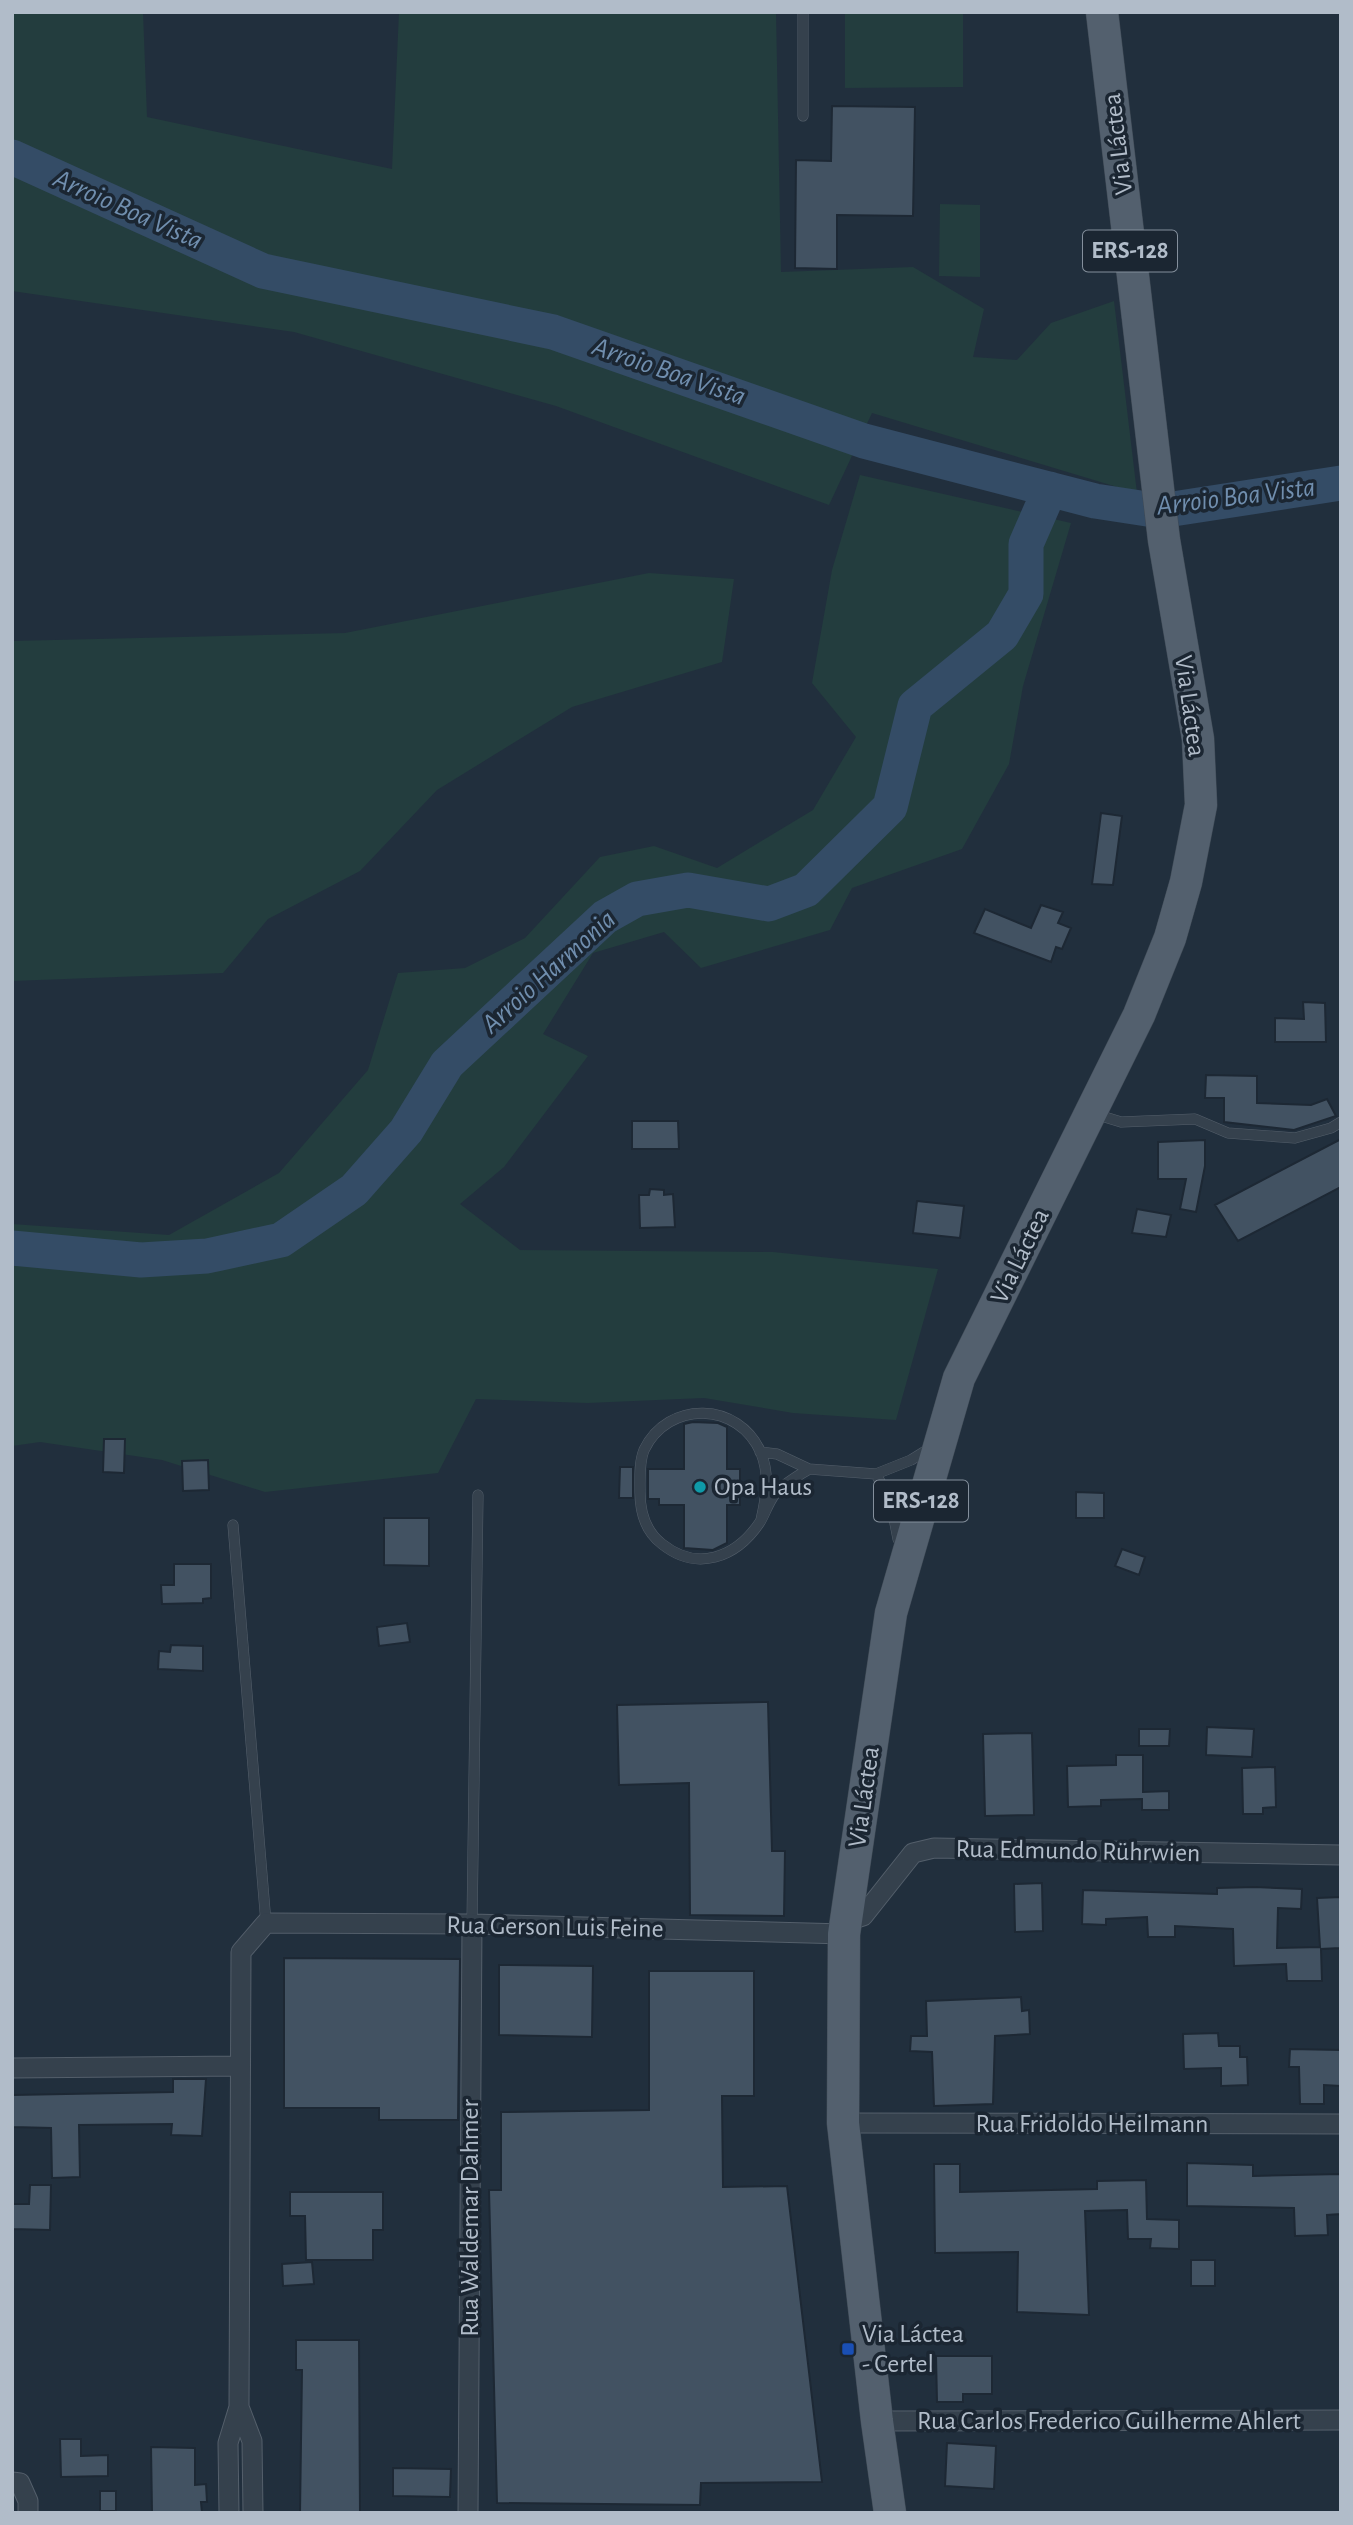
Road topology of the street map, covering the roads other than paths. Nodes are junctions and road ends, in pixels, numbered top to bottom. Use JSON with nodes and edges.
{"nodes":[{"id":1,"x":803,"y":12,"type":"edge"},
{"id":2,"x":1102,"y":12,"type":"edge"},
{"id":3,"x":803,"y":116,"type":"dead end"},
{"id":4,"x":1091,"y":1112,"type":"junction"},
{"id":5,"x":1341,"y":1122,"type":"edge"},
{"id":6,"x":938,"y":1442,"type":"junction"},
{"id":7,"x":760,"y":1452,"type":"junction"},
{"id":8,"x":808,"y":1469,"type":"junction"},
{"id":9,"x":876,"y":1474,"type":"junction"},
{"id":10,"x":478,"y":1495,"type":"dead end"},
{"id":11,"x":761,"y":1520,"type":"junction"},
{"id":12,"x":233,"y":1525,"type":"dead end"},
{"id":13,"x":907,"y":1552,"type":"junction"},
{"id":14,"x":1341,"y":1855,"type":"edge"},
{"id":15,"x":265,"y":1923,"type":"junction"},
{"id":16,"x":472,"y":1924,"type":"junction"},
{"id":17,"x":846,"y":1928,"type":"junction"},
{"id":18,"x":239,"y":2066,"type":"junction"},
{"id":19,"x":12,"y":2068,"type":"edge"},
{"id":20,"x":843,"y":2123,"type":"junction"},
{"id":21,"x":1341,"y":2124,"type":"edge"},
{"id":22,"x":239,"y":2407,"type":"junction"},
{"id":23,"x":1341,"y":2420,"type":"edge"},
{"id":24,"x":877,"y":2421,"type":"junction"},
{"id":25,"x":12,"y":2482,"type":"edge"},
{"id":26,"x":28,"y":2513,"type":"edge"},
{"id":27,"x":229,"y":2513,"type":"edge"},
{"id":28,"x":253,"y":2513,"type":"edge"},
{"id":29,"x":468,"y":2513,"type":"edge"},
{"id":30,"x":890,"y":2513,"type":"edge"}],
"edges":[{"from":1,"to":3,"type":"lane"},
{"from":2,"to":4,"type":"main road","name":"Via Láctea","number":"ERS-128"},
{"from":4,"to":5,"type":"lane"},
{"from":4,"to":6,"type":"main road","name":"Via Láctea","number":"ERS-128"},
{"from":6,"to":9,"type":"lane"},
{"from":6,"to":13,"type":"main road","name":"Via Láctea","number":"ERS-128"},
{"from":7,"to":8,"type":"lane"},
{"from":7,"to":11,"type":"lane"},
{"from":7,"to":11,"type":"lane"},
{"from":8,"to":9,"type":"lane"},
{"from":8,"to":11,"type":"lane"},
{"from":9,"to":13,"type":"lane"},
{"from":10,"to":16,"type":"lane"},
{"from":12,"to":15,"type":"lane"},
{"from":13,"to":17,"type":"main road","name":"Via Láctea","number":"ERS-128"},
{"from":14,"to":17,"type":"street","name":"Rua Edmundo Rührwien"},
{"from":15,"to":16,"type":"street","name":"Rua Gerson Luis Feine"},
{"from":15,"to":18,"type":"street"},
{"from":16,"to":17,"type":"street","name":"Rua Gerson Luis Feine"},
{"from":16,"to":29,"type":"street","name":"Rua Waldemar Dahmer"},
{"from":17,"to":20,"type":"main road","name":"Via Láctea","number":"ERS-128"},
{"from":18,"to":19,"type":"street"},
{"from":18,"to":22,"type":"street"},
{"from":20,"to":21,"type":"street","name":"Rua Fridoldo Heilmann"},
{"from":20,"to":24,"type":"main road","name":"Via Láctea","number":"ERS-128"},
{"from":22,"to":27,"type":"street"},
{"from":22,"to":28,"type":"street"},
{"from":23,"to":24,"type":"street","name":"Rua Carlos Frederico Guilherme Ahlert"},
{"from":24,"to":30,"type":"main road","name":"Via Láctea","number":"ERS-128"},
{"from":25,"to":26,"type":"street"}]}
